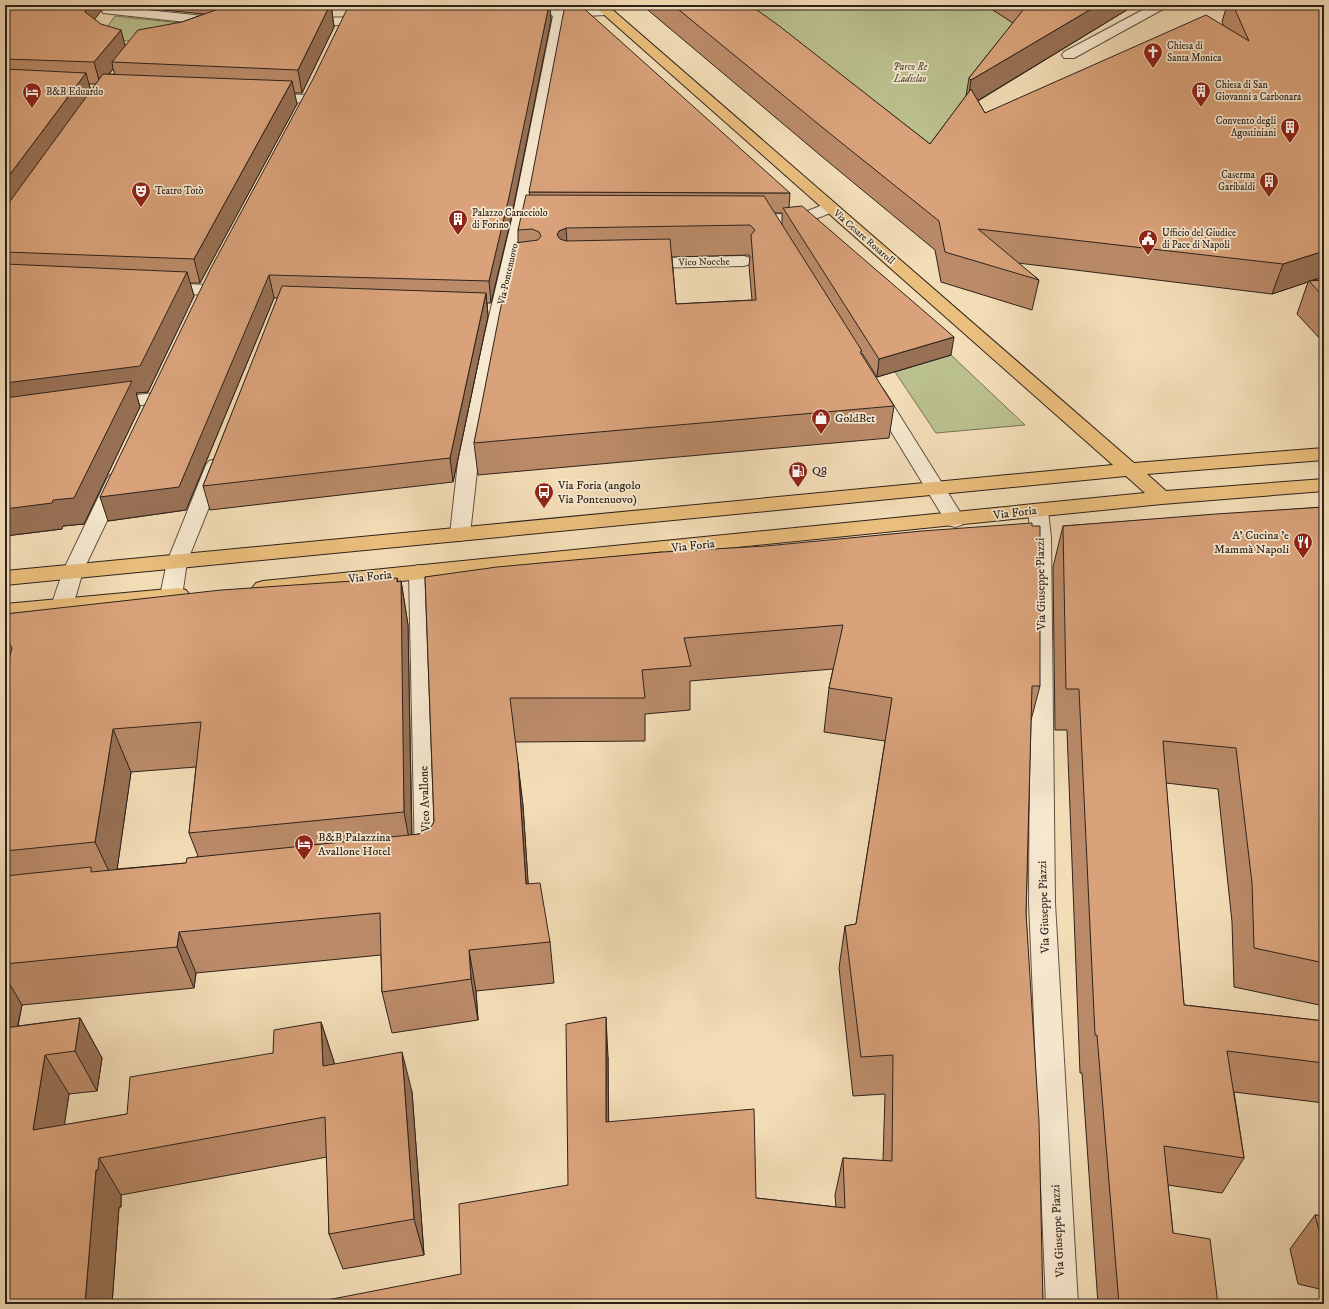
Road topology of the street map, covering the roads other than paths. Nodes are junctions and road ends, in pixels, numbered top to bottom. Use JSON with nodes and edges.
{"nodes":[{"id":1,"x":1161,"y":5,"type":"edge"},
{"id":2,"x":602,"y":8,"type":"edge"},
{"id":3,"x":540,"y":10,"type":"edge"},
{"id":4,"x":108,"y":11,"type":"edge"},
{"id":5,"x":560,"y":14,"type":"junction"},
{"id":6,"x":384,"y":20,"type":"edge"},
{"id":7,"x":289,"y":22,"type":"edge"},
{"id":8,"x":345,"y":22,"type":"junction"},
{"id":9,"x":209,"y":33,"type":"edge"},
{"id":10,"x":336,"y":39,"type":"edge"},
{"id":11,"x":1069,"y":55,"type":"edge"},
{"id":12,"x":253,"y":97,"type":"edge"},
{"id":13,"x":307,"y":99,"type":"edge"},
{"id":14,"x":830,"y":207,"type":"junction"},
{"id":15,"x":765,"y":225,"type":"edge"},
{"id":16,"x":744,"y":261,"type":"dead end"},
{"id":17,"x":629,"y":264,"type":"edge"},
{"id":18,"x":526,"y":266,"type":"edge"},
{"id":19,"x":509,"y":267,"type":"junction"},
{"id":20,"x":148,"y":287,"type":"edge"},
{"id":21,"x":198,"y":309,"type":"edge"},
{"id":22,"x":867,"y":377,"type":"edge"},
{"id":23,"x":155,"y":398,"type":"edge"},
{"id":24,"x":95,"y":405,"type":"edge"},
{"id":25,"x":222,"y":450,"type":"edge"},
{"id":26,"x":1324,"y":454,"type":"edge"},
{"id":27,"x":122,"y":467,"type":"edge"},
{"id":28,"x":1130,"y":469,"type":"junction"},
{"id":29,"x":1324,"y":485,"type":"edge"},
{"id":30,"x":935,"y":488,"type":"junction"},
{"id":31,"x":1162,"y":498,"type":"junction"},
{"id":32,"x":1038,"y":511,"type":"junction"},
{"id":33,"x":955,"y":520,"type":"junction"},
{"id":34,"x":460,"y":534,"type":"junction"},
{"id":35,"x":178,"y":562,"type":"junction"},
{"id":36,"x":73,"y":571,"type":"junction"},
{"id":37,"x":419,"y":572,"type":"junction"},
{"id":38,"x":5,"y":578,"type":"edge"},
{"id":39,"x":242,"y":590,"type":"edge"},
{"id":40,"x":194,"y":594,"type":"edge"},
{"id":41,"x":171,"y":596,"type":"junction"},
{"id":42,"x":62,"y":606,"type":"junction"},
{"id":43,"x":5,"y":611,"type":"edge"},
{"id":44,"x":404,"y":867,"type":"edge"},
{"id":45,"x":1062,"y":1304,"type":"edge"}],
"edges":[{"from":1,"to":11,"type":"street"},
{"from":2,"to":5,"type":"street"},
{"from":2,"to":14,"type":"main road","name":"Via Cesare Rosaroll"},
{"from":3,"to":5,"type":"street"},
{"from":4,"to":9,"type":"street"},
{"from":5,"to":19,"type":"street","name":"Via Pontenuovo"},
{"from":6,"to":8,"type":"street"},
{"from":7,"to":8,"type":"street"},
{"from":8,"to":10,"type":"street"},
{"from":12,"to":13,"type":"street"},
{"from":14,"to":15,"type":"street"},
{"from":14,"to":28,"type":"main road","name":"Via Cesare Rosaroll"},
{"from":16,"to":17,"type":"street","name":"Vico Nocche"},
{"from":18,"to":19,"type":"street"},
{"from":19,"to":34,"type":"street","name":"Via Pontenuovo"},
{"from":20,"to":21,"type":"street"},
{"from":22,"to":30,"type":"street"},
{"from":23,"to":24,"type":"street"},
{"from":25,"to":35,"type":"street"},
{"from":26,"to":28,"type":"main road"},
{"from":27,"to":36,"type":"street"},
{"from":28,"to":30,"type":"main road"},
{"from":28,"to":31,"type":"main road","name":"Via Cesare Rosaroll"},
{"from":29,"to":31,"type":"main road","name":"Via Foria"},
{"from":30,"to":33,"type":"street"},
{"from":30,"to":34,"type":"main road"},
{"from":31,"to":32,"type":"main road","name":"Via Foria"},
{"from":32,"to":33,"type":"main road","name":"Via Foria"},
{"from":32,"to":45,"type":"street","name":"Via Giuseppe Piazzi"},
{"from":33,"to":37,"type":"main road","name":"Via Foria"},
{"from":34,"to":35,"type":"main road"},
{"from":35,"to":36,"type":"main road"},
{"from":35,"to":41,"type":"street"},
{"from":36,"to":38,"type":"main road"},
{"from":36,"to":42,"type":"street"},
{"from":37,"to":39,"type":"main road","name":"Via Foria"},
{"from":37,"to":44,"type":"street","name":"Vico Avallone"},
{"from":40,"to":41,"type":"main road"},
{"from":41,"to":42,"type":"main road"},
{"from":42,"to":43,"type":"main road"}]}
